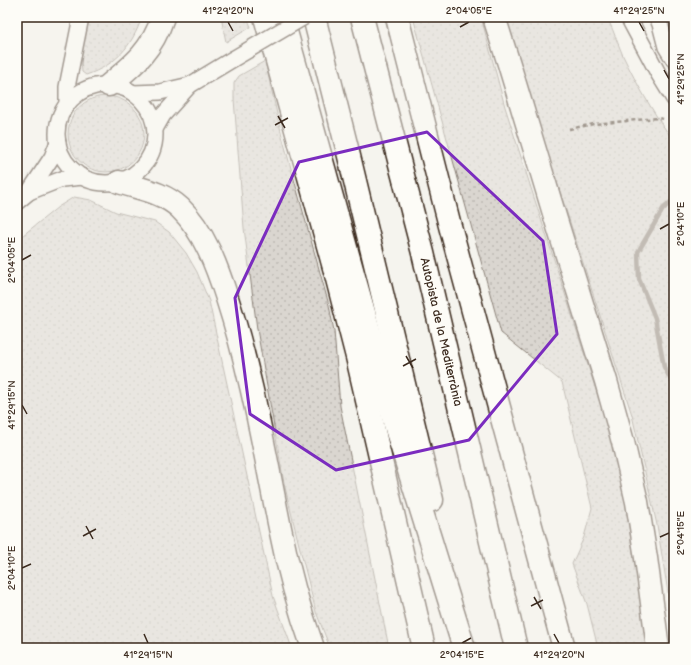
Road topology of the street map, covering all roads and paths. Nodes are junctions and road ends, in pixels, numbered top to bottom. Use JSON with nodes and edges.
{"nodes":[{"id":1,"x":81,"y":17,"type":"edge"},
{"id":2,"x":163,"y":17,"type":"edge"},
{"id":3,"x":265,"y":17,"type":"edge"},
{"id":4,"x":282,"y":17,"type":"edge"},
{"id":5,"x":304,"y":17,"type":"edge"},
{"id":6,"x":314,"y":17,"type":"edge"},
{"id":7,"x":362,"y":17,"type":"edge"},
{"id":8,"x":397,"y":17,"type":"edge"},
{"id":9,"x":494,"y":17,"type":"edge"},
{"id":10,"x":628,"y":17,"type":"edge"},
{"id":11,"x":657,"y":17,"type":"edge"},
{"id":12,"x":674,"y":60,"type":"edge"},
{"id":13,"x":72,"y":64,"type":"junction"},
{"id":14,"x":190,"y":85,"type":"junction"},
{"id":15,"x":101,"y":86,"type":"junction"},
{"id":16,"x":133,"y":93,"type":"junction"},
{"id":17,"x":674,"y":99,"type":"edge"},
{"id":18,"x":67,"y":105,"type":"junction"},
{"id":19,"x":664,"y":119,"type":"dead end"},
{"id":20,"x":155,"y":129,"type":"junction"},
{"id":21,"x":569,"y":129,"type":"dead end"},
{"id":22,"x":58,"y":142,"type":"junction"},
{"id":23,"x":82,"y":177,"type":"junction"},
{"id":24,"x":119,"y":182,"type":"junction"},
{"id":25,"x":29,"y":192,"type":"junction"},
{"id":26,"x":17,"y":202,"type":"edge"},
{"id":27,"x":313,"y":648,"type":"edge"},
{"id":28,"x":424,"y":648,"type":"edge"},
{"id":29,"x":464,"y":648,"type":"edge"},
{"id":30,"x":468,"y":648,"type":"edge"},
{"id":31,"x":516,"y":648,"type":"edge"},
{"id":32,"x":564,"y":648,"type":"edge"},
{"id":33,"x":658,"y":648,"type":"edge"}],
"edges":[{"from":1,"to":13,"type":"street"},
{"from":2,"to":15,"type":"highway"},
{"from":3,"to":28,"type":"highway"},
{"from":4,"to":29,"type":"highway"},
{"from":5,"to":14,"type":"street","bridge":true},
{"from":6,"to":30,"type":"highway"},
{"from":7,"to":31,"type":"highway","name":"Autopista de la Mediterrània"},
{"from":8,"to":32,"type":"highway"},
{"from":9,"to":33,"type":"highway"},
{"from":10,"to":17,"type":"street"},
{"from":11,"to":12,"type":"street"},
{"from":13,"to":15,"type":"street"},
{"from":13,"to":18,"type":"street"},
{"from":14,"to":16,"type":"street"},
{"from":14,"to":20,"type":"street"},
{"from":15,"to":16,"type":"street"},
{"from":15,"to":18,"type":"street"},
{"from":16,"to":20,"type":"street"},
{"from":18,"to":22,"type":"street"},
{"from":19,"to":21,"type":"path"},
{"from":20,"to":24,"type":"street"},
{"from":22,"to":23,"type":"street"},
{"from":22,"to":25,"type":"street"},
{"from":23,"to":24,"type":"street"},
{"from":23,"to":25,"type":"street"},
{"from":24,"to":27,"type":"highway"},
{"from":25,"to":26,"type":"street"}]}
